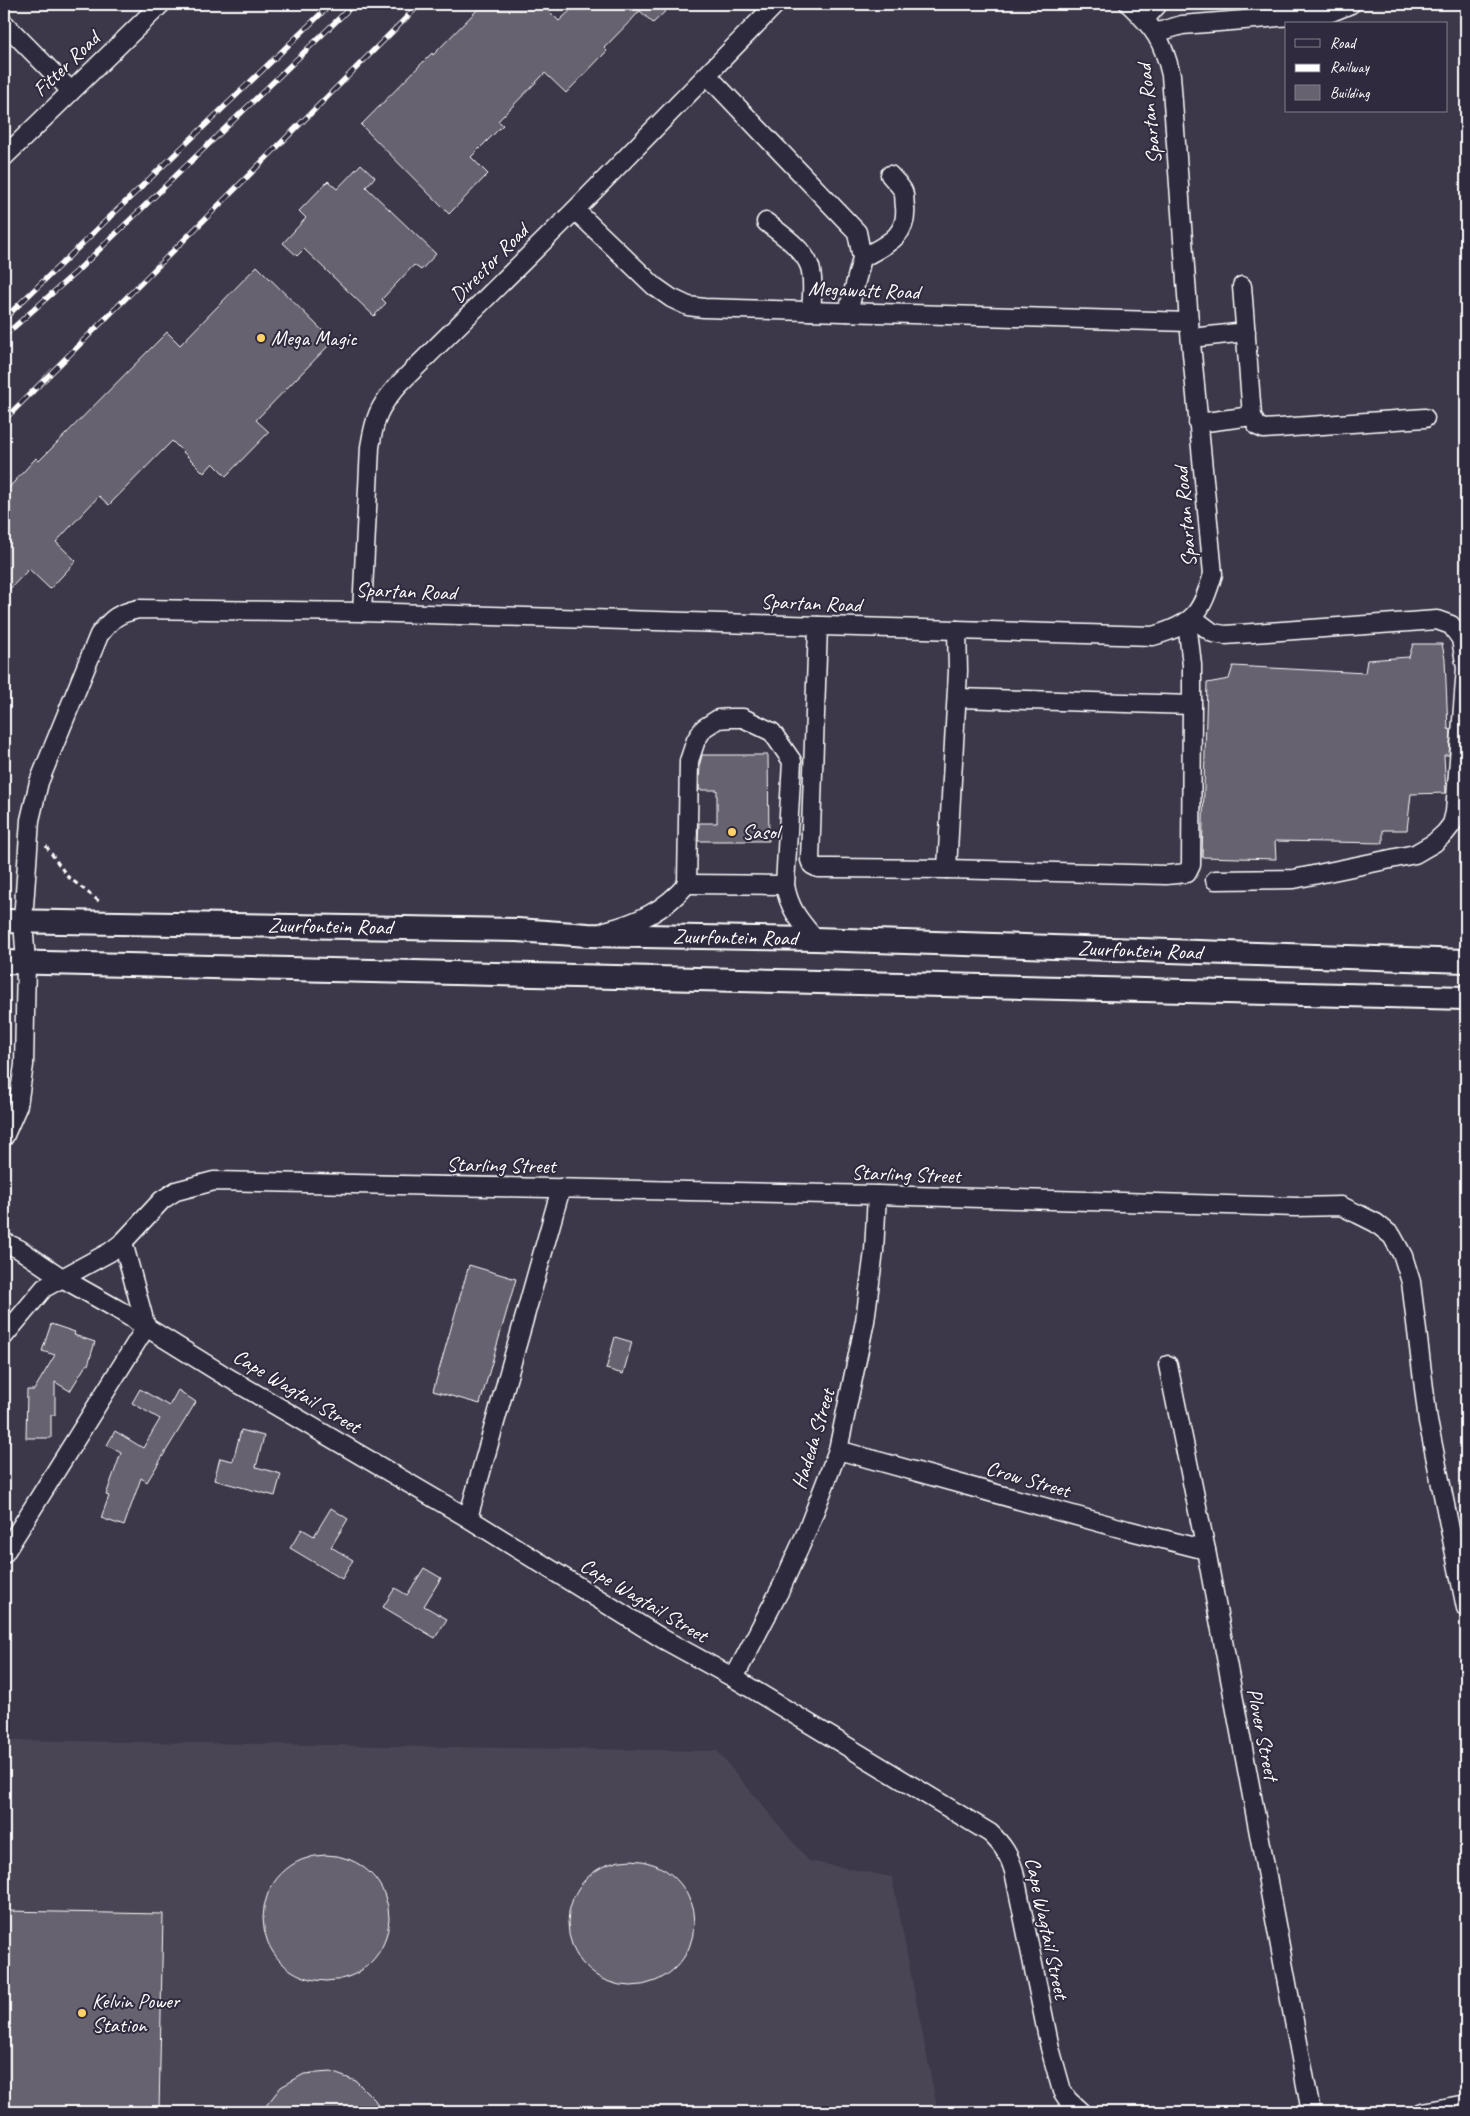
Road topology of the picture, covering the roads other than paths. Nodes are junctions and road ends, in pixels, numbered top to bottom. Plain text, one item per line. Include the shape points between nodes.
1 (161, 4) edge
2 (776, 4) edge
3 (1129, 4) edge
4 (1158, 4) edge
5 (1351, 4) edge
6 (4, 23) edge
7 (1150, 26) junction
8 (707, 75) junction
9 (71, 91) junction
10 (4, 157) edge
11 (890, 175) dead end
12 (575, 210) junction
13 (766, 222) dead end
14 (862, 258) junction
15 (1242, 286) dead end
16 (811, 311) junction
17 (848, 312) junction
18 (1190, 330) junction
19 (1246, 332) junction
20 (1252, 416) junction
21 (1425, 418) dead end
22 (1198, 423) junction
23 (362, 612) junction
24 (1190, 620) junction
25 (818, 626) junction
26 (957, 630) junction
27 (957, 698) junction
28 (1192, 705) junction
29 (947, 869) junction
30 (1215, 880) dead end
31 (687, 884) junction
32 (785, 885) junction
33 (13, 921) edge
34 (588, 934) junction
35 (816, 939) junction
36 (1466, 961) edge
37 (4, 962) edge
38 (26, 963) junction
39 (1466, 998) edge
40 (4, 1137) edge
41 (560, 1188) junction
42 (877, 1195) junction
43 (4, 1230) edge
44 (123, 1242) junction
45 (11, 1245) edge
46 (62, 1278) junction
47 (146, 1327) junction
48 (4, 1336) edge
49 (1168, 1365) dead end
50 (838, 1450) junction
51 (468, 1518) junction
52 (1206, 1550) junction
53 (4, 1554) edge
54 (1466, 1608) edge
55 (734, 1678) junction
56 (1466, 2104) edge
57 (1081, 2112) edge
58 (1311, 2112) edge
59 (1422, 2112) edge

1 - 9 street, Fitter Road
2 - 8 street, Director Road
3 - 7 street, Spartan Road
4 - 7 street
5 - 7 street via 1329,13
6 - 9 street
7 - 18 street, Spartan Road via 1166,53 1170,75
8 - 12 street, Director Road
8 - 14 street via 858,232
9 - 10 street, Fitter Road
11 - 14 street via 903,192 904,224 886,245
12 - 16 street, Megawatt Road via 654,286 688,306
12 - 23 street, Director Road via 382,404 374,422 370,447
13 - 16 street via 803,254 810,267
14 - 17 street
15 - 19 street
16 - 17 street, Megawatt Road
17 - 18 street, Megawatt Road
18 - 19 street, Megawatt Road
18 - 22 street, Spartan Road
19 - 20 street
20 - 21 street via 1256,426 1264,429
20 - 22 street
22 - 24 street, Spartan Road via 1213,574 1205,598
23 - 25 street, Spartan Road
23 - 33 street, Spartan Road via 138,609 110,620 99,635 74,692 39,782
24 - 26 street, Spartan Road via 1176,630 1153,636
24 - 28 street
24 - 30 street via 1213,633 1226,635 1437,620 1451,625 1461,639 1466,668 1455,812 1452,824 1434,844 1415,854 1294,879
25 - 26 street, Spartan Road
25 - 29 street via 812,865 818,868
26 - 27 street
27 - 28 street
27 - 29 street
28 - 29 street via 1191,865 1187,873 1166,876
31 - 32 street
31 - 32 street via 689,761 696,740 704,728 718,720 743,718 772,732 792,762
31 - 34 street via 659,910 640,920
32 - 35 street via 788,900 798,918
33 - 34 main road, Zuurfontein Road
33 - 38 street
34 - 35 main road, Zuurfontein Road
35 - 36 main road, Zuurfontein Road
37 - 38 main road, Zuurfontein Road
38 - 39 main road, Zuurfontein Road
38 - 40 street via 21,1087 18,1105
41 - 42 street, Starling Street
41 - 44 street, Starling Street via 214,1181 176,1191 162,1200
41 - 51 street
42 - 50 street, Hadeda Street via 865,1321
42 - 54 street, Starling Street via 1341,1206 1376,1223 1392,1236 1403,1256 1411,1282 1428,1421
43 - 45 street, Cape Wagtail Street
44 - 46 street, Starling Street
44 - 47 street
45 - 46 street, Cape Wagtail Street
46 - 47 street, Cape Wagtail Street
46 - 48 street, Starling Street via 44,1288
47 - 51 street, Cape Wagtail Street
47 - 53 street
49 - 52 street, Plover Street
50 - 52 street, Crow Street
50 - 55 street, Hadeda Street via 782,1586
51 - 55 street, Cape Wagtail Street via 663,1639
52 - 58 street, Plover Street
55 - 57 street, Cape Wagtail Street via 889,1770 990,1833 1002,1844 1014,1871 1050,2048 1062,2091
56 - 59 street

